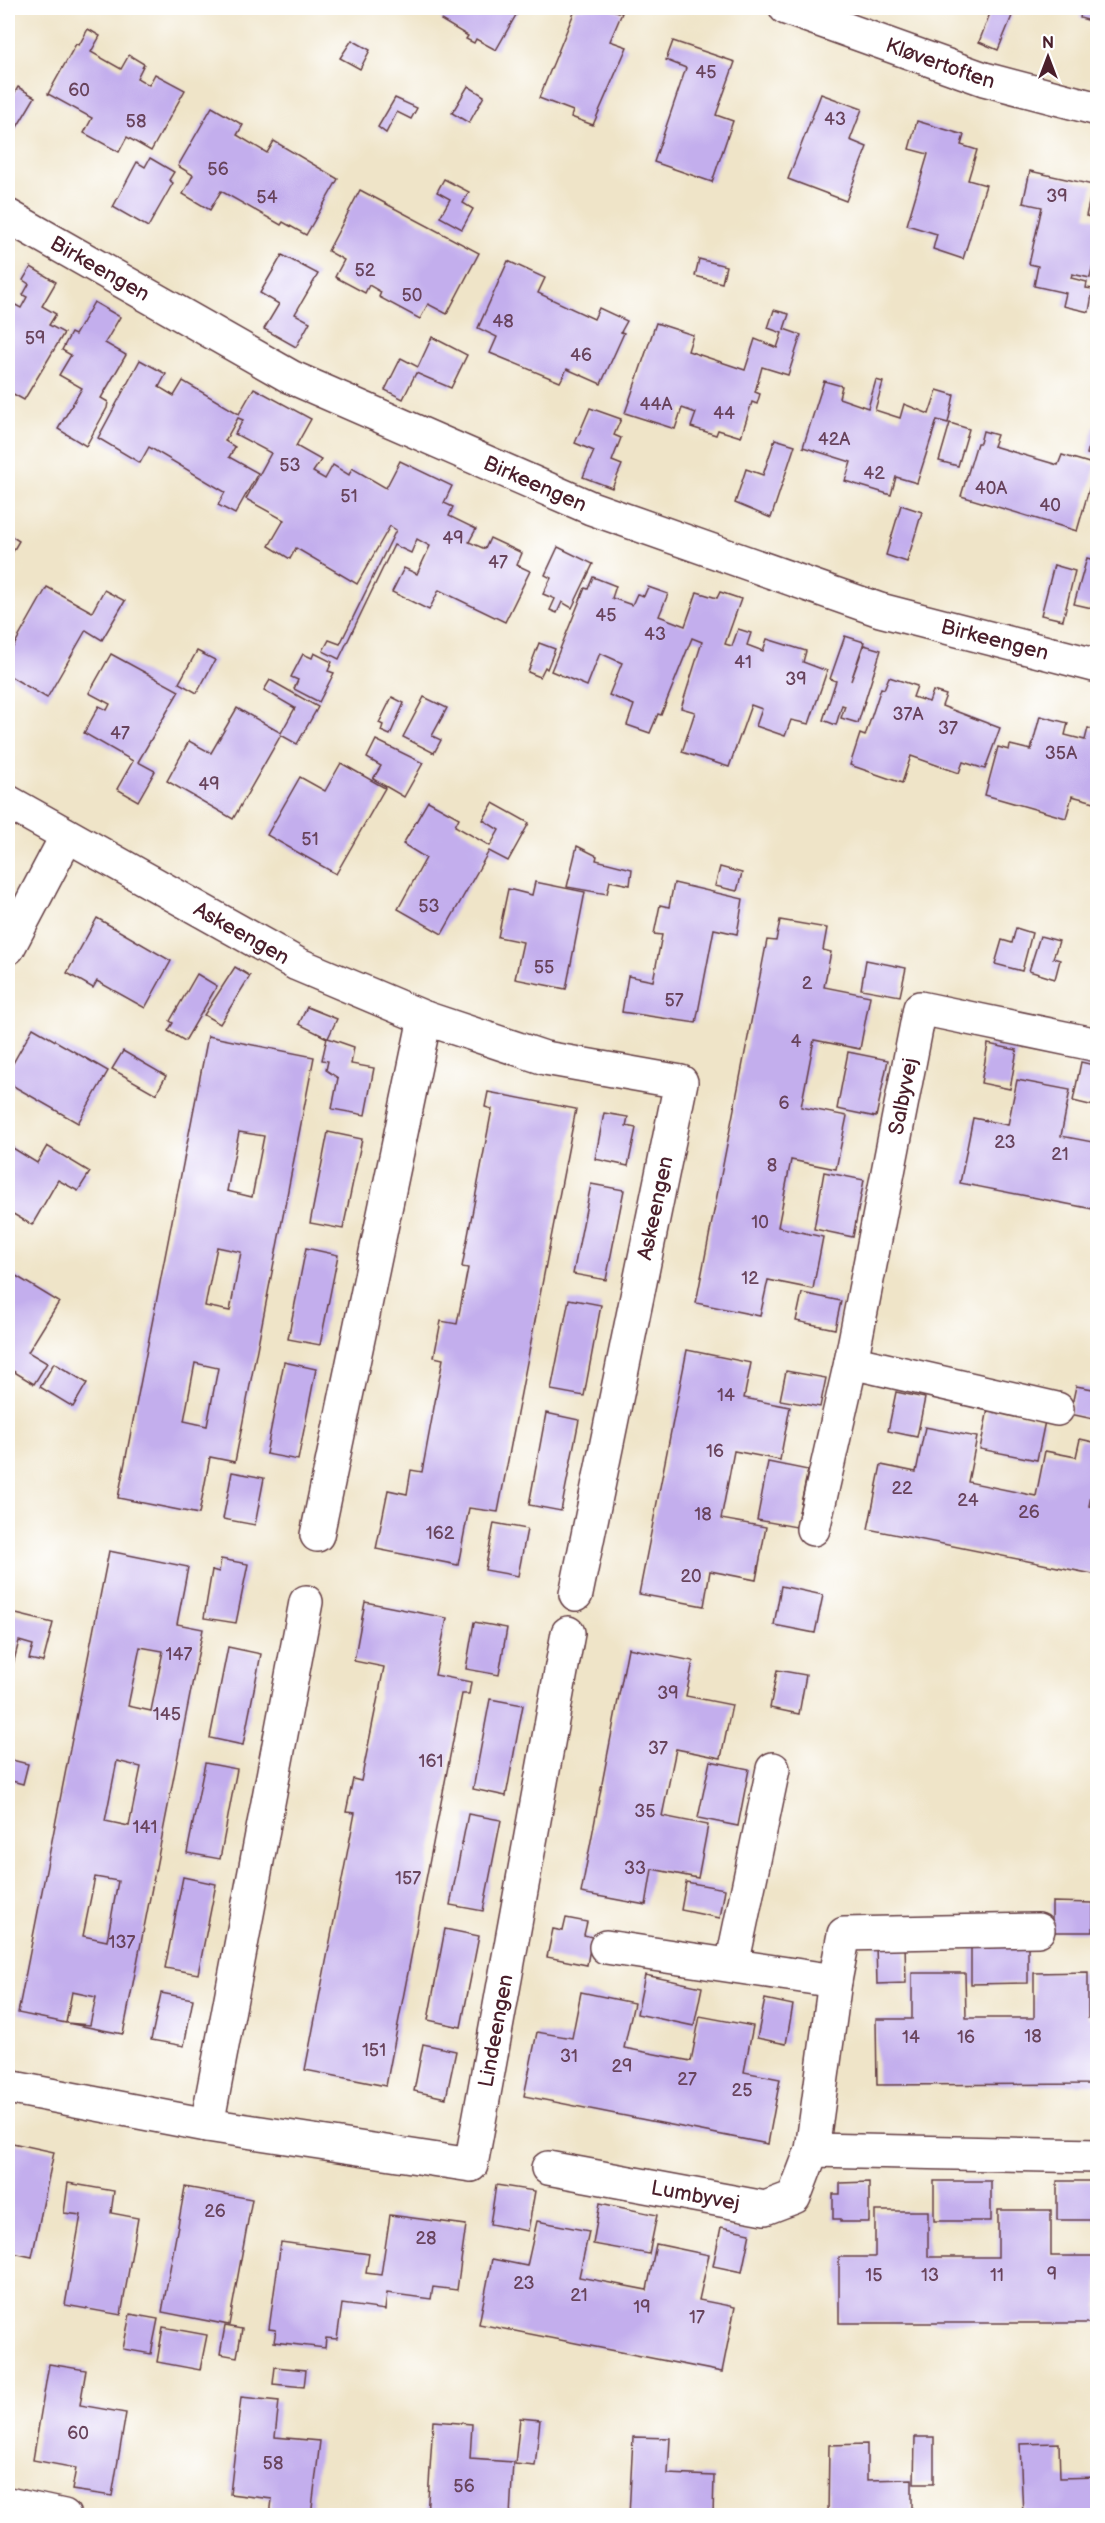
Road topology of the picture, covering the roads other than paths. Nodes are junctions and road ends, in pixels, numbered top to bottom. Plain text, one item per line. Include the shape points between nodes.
1 (786, 8) edge
2 (1098, 109) edge
3 (8, 216) edge
4 (1098, 666) edge
5 (8, 802) edge
6 (67, 836) junction
7 (8, 948) edge
8 (424, 1018) junction
9 (1098, 1045) edge
10 (851, 1362) junction
11 (1058, 1409) dead end
12 (813, 1529) dead end
13 (317, 1535) dead end
14 (576, 1594) dead end
15 (306, 1602) dead end
16 (568, 1634) dead end
17 (773, 1769) dead end
18 (1038, 1930) dead end
19 (606, 1947) dead end
20 (732, 1965) junction
21 (835, 1981) junction
22 (8, 2087) edge
23 (207, 2125) junction
24 (812, 2150) junction
25 (1098, 2156) edge
26 (548, 2168) dead end
27 (8, 2504) edge
28 (64, 2516) edge

1 - 2 street, Kløvertoften via 984,79
3 - 4 street, Birkeengen via 291,377 591,508 880,610
5 - 6 street, Askeengen
6 - 7 street
6 - 8 street, Askeengen via 297,964
8 - 13 street
8 - 14 street, Askeengen via 545,1058 681,1082
9 - 10 street, Salbyvej via 920,1008
10 - 11 street
10 - 12 street, Salbyvej
15 - 23 street
16 - 23 street, Lindeengen via 471,2165
17 - 20 street
18 - 21 street, Lumbyvej via 843,1934
19 - 20 street
20 - 21 street
21 - 24 street, Lumbyvej
22 - 23 street, Lindeengen
24 - 25 street
24 - 26 street, Lumbyvej via 794,2197 765,2208
27 - 28 street

